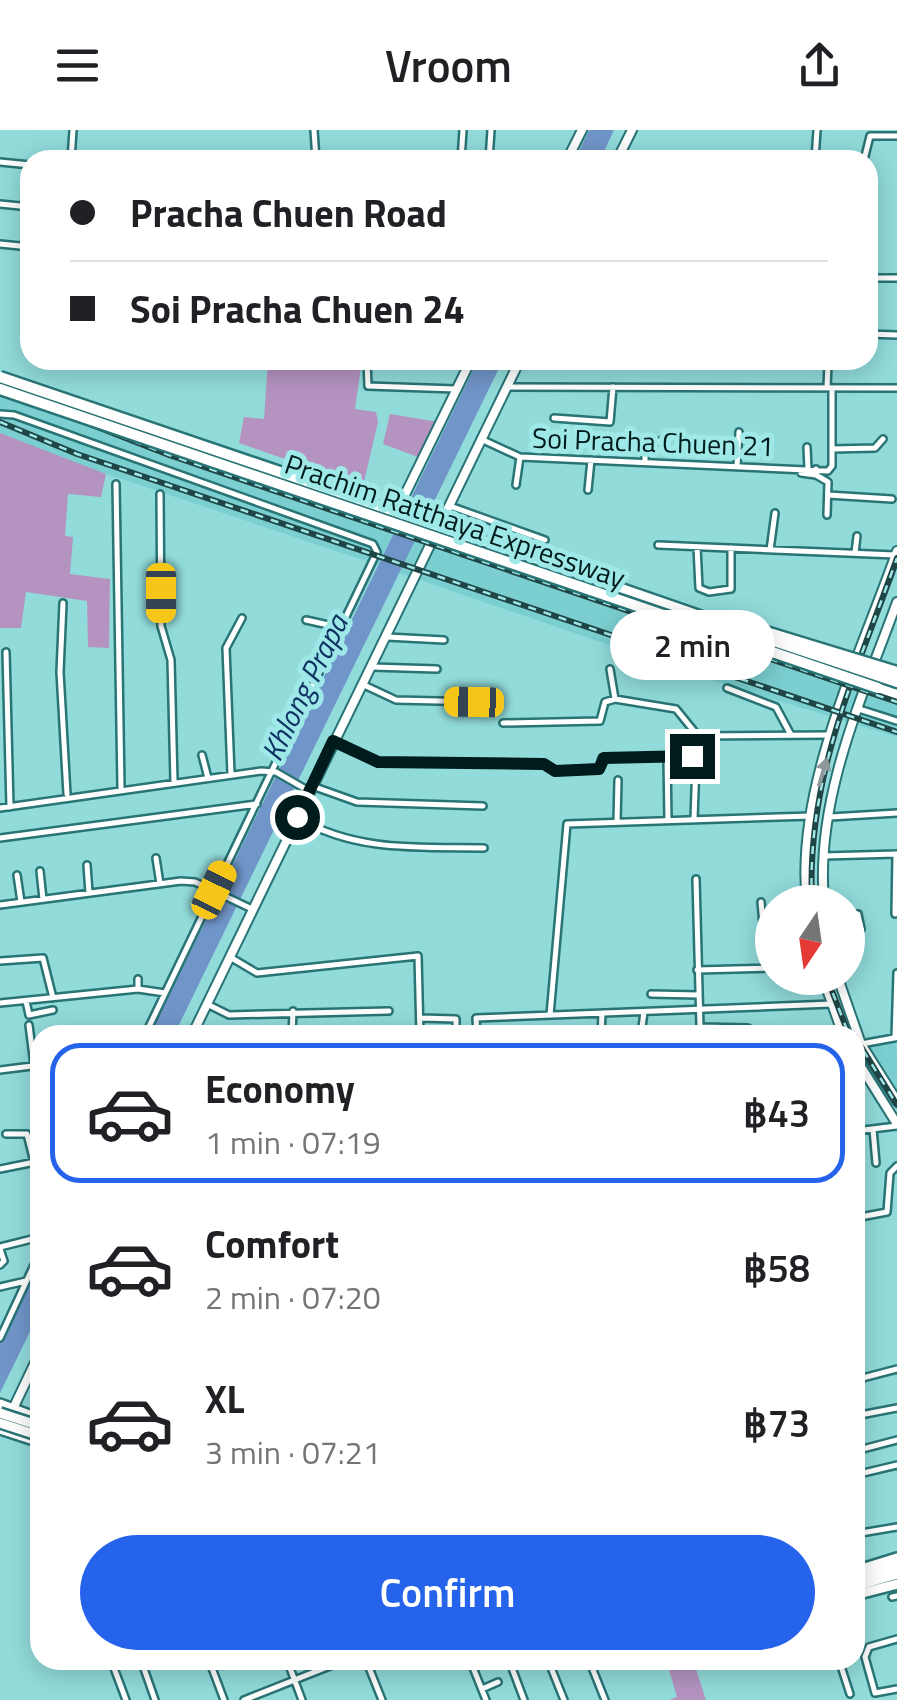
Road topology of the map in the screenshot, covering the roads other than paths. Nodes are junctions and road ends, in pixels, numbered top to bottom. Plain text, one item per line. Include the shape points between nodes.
1 (897, 136) edge
2 (866, 150) edge
3 (367, 370) edge
4 (466, 370) edge
5 (515, 370) edge
6 (828, 370) edge
7 (0, 377) edge
8 (613, 387) junction
9 (507, 388) junction
10 (829, 388) junction
11 (897, 388) edge
12 (0, 389) edge
13 (456, 389) junction
14 (0, 414) edge
15 (554, 418) dead end
16 (739, 432) dead end
17 (480, 438) junction
18 (883, 439) dead end
19 (662, 440) dead end
20 (808, 447) dead end
21 (831, 448) junction
22 (520, 457) junction
23 (590, 460) junction
24 (645, 462) junction
25 (737, 466) junction
26 (804, 471) junction
27 (816, 472) junction
28 (116, 484) dead end
29 (516, 485) dead end
30 (588, 490) dead end
31 (160, 494) dead end
32 (828, 494) junction
33 (892, 499) dead end
34 (448, 505) junction
35 (775, 513) dead end
36 (828, 516) dead end
37 (392, 522) dead end
38 (439, 522) junction
39 (857, 536) dead end
40 (545, 540) dead end
41 (658, 545) dead end
42 (696, 547) junction
43 (730, 548) junction
44 (770, 550) junction
45 (855, 553) junction
46 (896, 553) edge
47 (64, 603) dead end
48 (896, 605) edge
49 (242, 618) dead end
50 (306, 620) dead end
51 (711, 620) junction
52 (342, 628) junction
53 (384, 637) junction
54 (444, 640) dead end
55 (6, 652) dead end
56 (856, 665) junction
57 (370, 666) junction
58 (610, 668) dead end
59 (437, 669) dead end
60 (871, 672) junction
61 (897, 672) edge
62 (897, 682) edge
63 (361, 684) junction
64 (727, 688) dead end
65 (897, 695) edge
66 (615, 699) junction
67 (480, 702) dead end
68 (859, 708) junction
69 (897, 721) edge
70 (503, 723) dead end
71 (834, 735) junction
72 (792, 736) junction
73 (333, 741) junction
74 (202, 755) dead end
75 (715, 756) dead end
76 (667, 757) junction
77 (696, 762) dead end
78 (275, 772) junction
79 (232, 775) junction
80 (208, 778) junction
81 (618, 780) dead end
82 (174, 782) junction
83 (122, 788) junction
84 (311, 788) junction
85 (67, 796) junction
86 (257, 804) junction
87 (483, 806) dead end
88 (10, 807) junction
89 (0, 808) edge
90 (897, 813) edge
91 (811, 816) junction
92 (297, 817) junction
93 (827, 818) junction
94 (668, 820) junction
95 (694, 820) junction
96 (617, 822) junction
97 (0, 838) edge
98 (484, 848) dead end
99 (896, 854) edge
100 (822, 856) junction
101 (156, 858) dead end
102 (87, 864) dead end
103 (40, 870) dead end
104 (16, 875) dead end
105 (696, 879) dead end
106 (160, 884) junction
107 (896, 884) edge
108 (808, 885) edge
109 (823, 885) edge
110 (215, 891) junction
111 (89, 893) junction
112 (43, 900) junction
113 (20, 902) junction
114 (0, 905) edge
115 (252, 909) junction
116 (896, 910) edge
117 (230, 956) junction
118 (0, 960) edge
119 (755, 968) edge
120 (697, 970) junction
121 (896, 973) edge
122 (138, 978) dead end
123 (138, 990) junction
124 (166, 993) junction
125 (651, 994) dead end
126 (698, 995) junction
127 (829, 995) edge
128 (844, 995) edge
129 (53, 998) junction
130 (26, 1001) junction
131 (0, 1002) edge
132 (896, 1003) edge
133 (207, 1004) junction
134 (832, 1004) junction
135 (54, 1010) dead end
136 (293, 1010) junction
137 (698, 1010) junction
138 (390, 1011) dead end
139 (644, 1012) junction
140 (602, 1014) junction
141 (550, 1016) junction
142 (420, 1018) junction
143 (150, 1025) edge
144 (197, 1025) edge
145 (292, 1025) edge
146 (420, 1025) edge
147 (456, 1025) edge
148 (476, 1025) edge
149 (601, 1025) edge
150 (642, 1025) edge
151 (701, 1025) edge
152 (839, 1025) edge
153 (854, 1025) edge
154 (28, 1026) dead end
155 (30, 1035) edge
156 (896, 1038) edge
157 (865, 1043) edge
158 (865, 1050) edge
159 (30, 1066) edge
160 (0, 1070) edge
161 (865, 1078) edge
162 (897, 1083) edge
163 (893, 1096) edge
164 (883, 1104) junction
165 (897, 1125) edge
166 (873, 1129) junction
167 (865, 1130) edge
168 (6, 1134) dead end
169 (30, 1142) edge
170 (876, 1163) dead end
171 (30, 1164) edge
172 (897, 1166) edge
173 (0, 1170) edge
174 (865, 1216) edge
175 (30, 1240) edge
176 (0, 1248) edge
177 (0, 1265) edge
178 (30, 1274) edge
179 (27, 1281) junction
180 (0, 1286) edge
181 (0, 1338) edge
182 (897, 1369) edge
183 (30, 1373) edge
184 (865, 1377) edge
185 (0, 1404) edge
186 (897, 1408) edge
187 (13, 1409) junction
188 (0, 1413) edge
189 (865, 1414) edge
190 (30, 1417) edge
191 (30, 1420) edge
192 (1, 1429) edge
193 (30, 1436) edge
194 (897, 1440) edge
195 (865, 1448) edge
196 (897, 1464) edge
197 (865, 1472) edge
198 (897, 1527) edge
199 (865, 1532) edge
200 (897, 1562) edge
201 (897, 1574) edge
202 (865, 1576) edge
203 (865, 1578) edge
204 (897, 1584) edge
205 (865, 1592) edge
206 (897, 1638) edge
207 (865, 1655) edge
208 (865, 1660) edge
209 (115, 1670) edge
210 (144, 1670) edge
211 (213, 1670) edge
212 (290, 1670) edge
213 (320, 1670) edge
214 (370, 1670) edge
215 (474, 1670) edge
216 (513, 1670) edge
217 (552, 1670) edge
218 (593, 1670) edge
219 (842, 1670) edge
220 (294, 1680) junction
221 (498, 1682) dead end
222 (897, 1688) edge
223 (482, 1690) junction
224 (850, 1694) dead end
225 (126, 1700) edge
226 (155, 1700) edge
227 (224, 1700) edge
228 (244, 1700) edge
229 (302, 1700) edge
230 (382, 1700) edge
231 (486, 1700) edge
232 (524, 1700) edge
233 (564, 1700) edge
234 (605, 1700) edge

1 - 2 street via 870,136
3 - 13 street via 368,386
4 - 13 main road
5 - 9 main road
6 - 10 street
7 - 51 highway, Prachim Ratthaya Expressway, bridge
8 - 9 street
8 - 10 street
8 - 15 street via 610,422
9 - 17 main road
10 - 11 street
10 - 21 street
12 - 65 highway, Prachim Ratthaya Expressway, bridge
13 - 37 main road
14 - 52 street via 372,544 376,557
16 - 25 street
17 - 22 street, Soi Pracha Chuen 21
17 - 34 main road
18 - 21 street via 876,448
19 - 24 street via 645,449
20 - 26 street
21 - 27 street, Soi Pracha Chuen 21 via 828,470
22 - 23 street, Soi Pracha Chuen 21
22 - 29 street
23 - 24 street, Soi Pracha Chuen 21
23 - 30 street
24 - 25 street, Soi Pracha Chuen 21
25 - 26 street, Soi Pracha Chuen 21
26 - 27 street, Soi Pracha Chuen 21
27 - 32 street via 826,478
28 - 83 street
31 - 82 street via 161,626 172,660
32 - 33 street
32 - 36 street
34 - 38 main road
34 - 40 street
35 - 44 street
38 - 53 main road
38 - 56 main road
39 - 45 street
41 - 42 street
42 - 43 street
42 - 43 street via 700,588 709,592 731,589
43 - 44 street
44 - 45 street
45 - 46 street
46 - 56 main road
47 - 85 street via 60,672
48 - 60 main road
49 - 79 street via 226,648
50 - 52 street
51 - 61 highway, bridge via 782,634
51 - 62 highway, Prachim Ratthaya Expressway, bridge
52 - 78 street
53 - 54 street
53 - 57 main road
55 - 88 street
56 - 60 main road
56 - 71 main road
57 - 59 street
57 - 63 main road
58 - 66 street
60 - 62 main road
60 - 68 main road
63 - 67 street via 396,700
63 - 73 main road
64 - 72 street via 776,707
66 - 70 street via 605,702 600,720
66 - 72 street via 676,708 698,736
68 - 69 street
68 - 93 main road
71 - 72 street
91 -> 71 main road
73 - 76 street via 378,762 544,764 555,771 599,769 604,758
73 - 84 main road
74 - 80 street
75 - 76 street
76 - 94 street
77 - 95 street
78 - 79 street
78 - 84 street
78 - 86 street
79 - 80 street
80 - 82 street
81 - 96 street
82 - 83 street
83 - 85 street
84 - 87 street via 357,802
84 - 92 main road
85 - 88 street
86 - 97 street
86 - 110 street
88 - 89 street
90 - 93 street
91 - 95 street
91 - 108 main road
92 - 98 street via 362,844
92 - 115 main road
93 - 100 main road
94 - 95 street
94 - 96 street
96 - 141 street via 564,828
99 - 100 street
99 - 107 street
100 - 109 main road
101 - 106 street
102 - 111 street
103 - 112 street
104 - 113 street
105 - 120 street
106 - 110 street via 195,882
106 - 111 street
107 - 116 street
110 - 115 street
110 - 124 street
111 - 112 street
112 - 113 street
113 - 114 street
115 - 117 main road
117 - 133 main road
117 - 142 street via 257,972 418,956
118 - 129 street via 43,958
119 - 120 street
120 - 126 street
121 - 132 street
122 - 123 street
123 - 124 street
123 - 129 street
124 - 143 street
125 - 126 street
126 - 137 street
127 - 134 main road
128 - 153 main road
129 - 130 street
130 - 131 street
130 - 135 street via 29,1015
132 - 156 street
133 - 136 street via 229,1014
133 - 144 main road
134 - 137 street
134 - 152 main road
136 - 138 street
136 - 145 street
137 - 139 street
137 - 151 street
139 - 140 street
139 - 150 street
140 - 141 street
140 - 149 street
141 - 148 street via 476,1018
142 - 146 street
142 - 147 street via 456,1019
154 - 155 street
156 - 157 street
158 - 163 main road
159 - 160 street
161 - 164 main road
162 - 163 street
163 - 164 main road
164 - 165 main road
165 - 166 street
166 - 167 street
166 - 170 street
168 - 169 street via 27,1134
171 - 173 street
172 - 174 street via 890,1174 888,1212
175 - 176 street
176 - 177 street
178 - 179 street
179 - 180 street
179 - 181 street
182 - 184 street
183 - 187 main road
185 - 187 main road
186 - 189 street
187 - 190 main road
187 - 192 main road
188 - 191 main road, bridge
192 - 193 main road, bridge
194 - 195 street
196 - 197 street
198 - 199 street
200 - 202 main road
201 - 203 main road
204 - 205 main road
206 - 207 street
208 - 222 street via 875,1694
209 - 225 street
210 - 226 street
211 - 227 street
212 - 220 street
213 - 220 street
214 - 230 street
215 - 223 street
216 - 232 street
217 - 233 street
218 - 234 street
219 - 224 street
220 - 228 street
220 - 229 street
221 - 223 street
223 - 231 street

